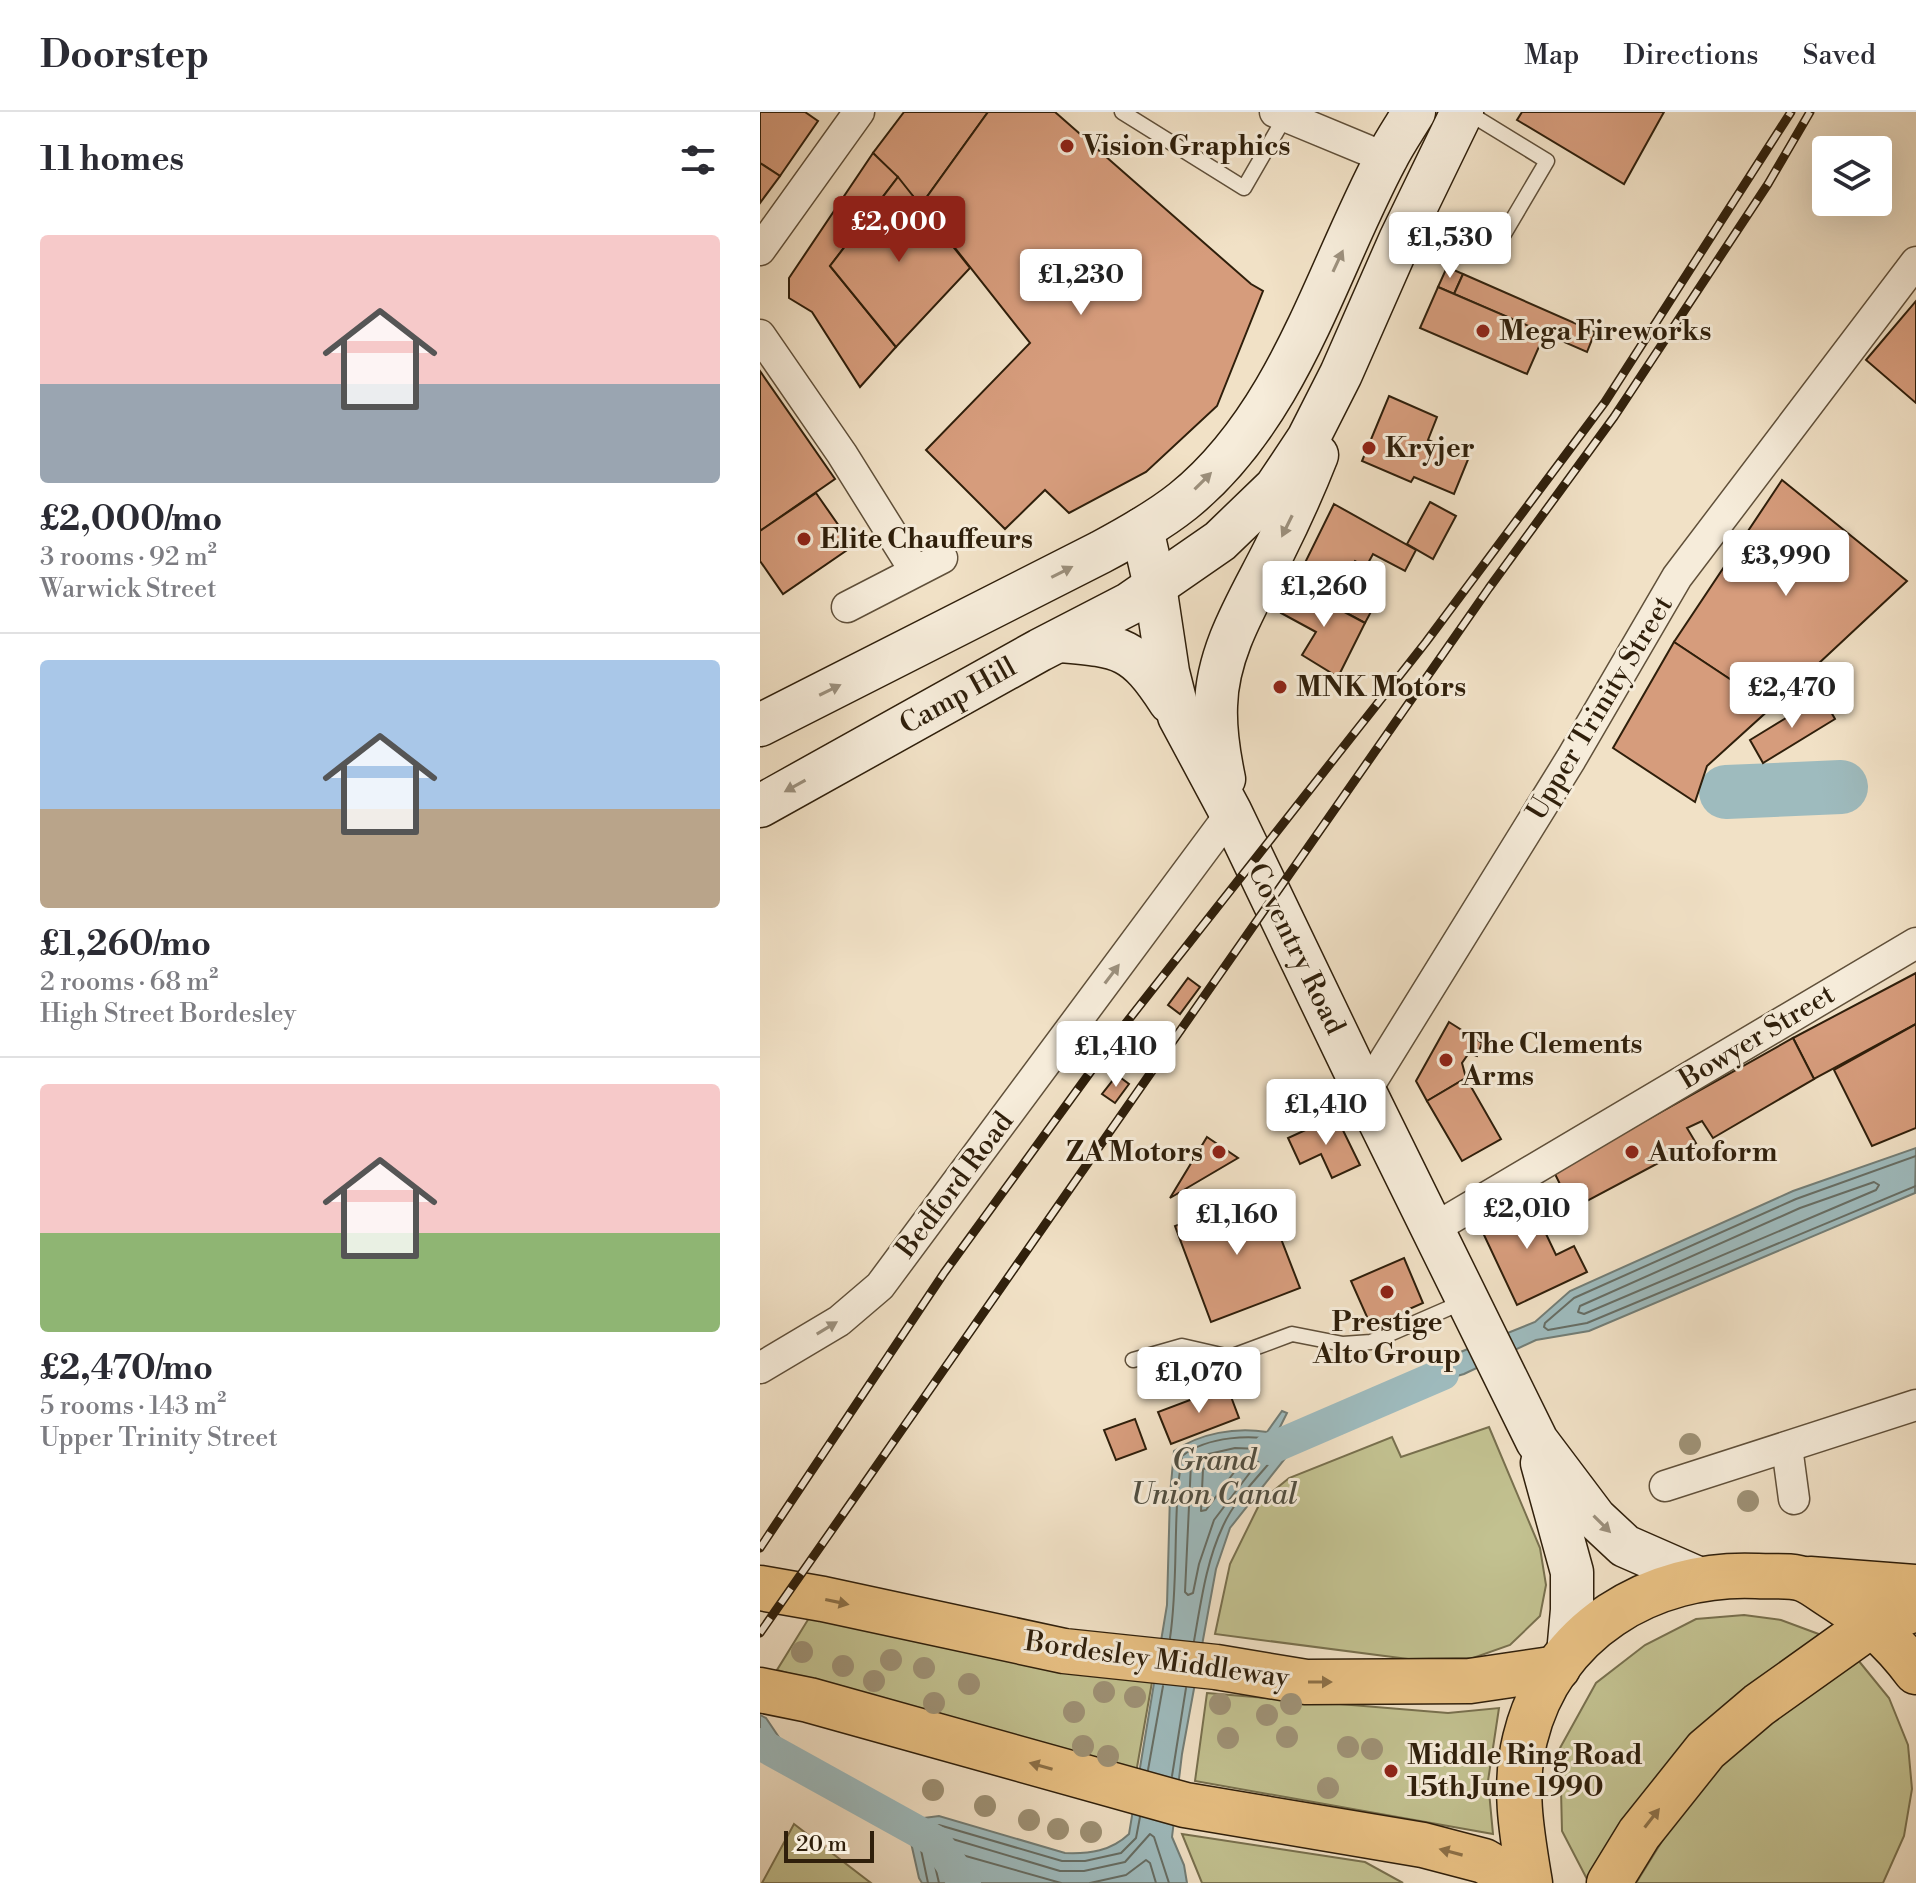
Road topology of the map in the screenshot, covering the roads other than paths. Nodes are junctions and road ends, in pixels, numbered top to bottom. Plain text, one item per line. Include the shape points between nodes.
1 (859, 112) edge
2 (1122, 112) edge
3 (1414, 112) edge
4 (1464, 112) edge
5 (1280, 114) edge
6 (1386, 158) junction
7 (1504, 234) dead end
8 (760, 250) edge
9 (1916, 262) edge
10 (760, 335) edge
11 (1341, 374) junction
12 (1142, 529) junction
13 (1155, 586) junction
14 (847, 607) dead end
15 (1060, 641) junction
16 (1179, 716) junction
17 (760, 725) edge
18 (760, 806) edge
19 (1231, 813) junction
20 (1916, 943) edge
21 (1365, 1092) junction
22 (1433, 1229) junction
23 (1472, 1309) junction
24 (1133, 1360) dead end
25 (760, 1368) edge
26 (1916, 1405) edge
27 (1537, 1441) junction
28 (1787, 1447) junction
29 (1665, 1486) dead end
30 (1794, 1499) dead end
31 (1698, 1578) junction
32 (1803, 1579) junction
33 (1916, 1587) edge
34 (760, 1588) edge
35 (1916, 1609) edge
36 (1874, 1623) junction
37 (1563, 1661) junction
38 (1916, 1672) edge
39 (760, 1690) edge
40 (1522, 1883) edge
41 (1530, 1883) edge
42 (1609, 1883) edge

1 - 8 street
2 - 5 lane via 1244,188
3 - 6 main road
4 - 7 lane via 1547,161
4 - 11 main road
5 - 6 street
12 -> 6 main road via 1184,500 1227,457 1260,413 1304,336
9 - 21 street, Upper Trinity Street via 1677,577
10 - 14 street via 842,454 929,564
11 - 13 main road, Camp Hill via 1276,487 1220,541
11 -> 19 main road via 1315,461 1223,664 1216,704
12 - 13 main road, Coventry Road
17 -> 12 main road
13 - 15 main road, Camp Hill
13 - 16 main road, Coventry Road
15 - 16 main road, Coventry Road via 1100,644 1136,657
15 -> 18 main road, Camp Hill
16 - 19 main road, Coventry Road
19 - 21 main road, Coventry Road
25 -> 19 street, Bedford Road via 839,1321 880,1286
20 - 22 street, Bowyer Street
21 - 22 main road, Coventry Road
22 - 23 main road, Coventry Road
23 - 24 lane via 1371,1342 1343,1344 1292,1334 1230,1357 1182,1346
23 - 27 main road, Coventry Road
26 - 28 street
27 -> 31 main road, Coventry Road via 1595,1518 1625,1546
27 - 37 main road, Coventry Road via 1572,1572
28 - 29 street
28 - 30 street
31 - 32 highway
31 - 37 highway via 1639,1597 1589,1632
32 - 33 highway
32 - 36 highway
34 -> 37 highway, Bordesley Middleway via 1064,1651 1306,1682 1470,1681
35 - 36 highway
36 - 38 highway
42 -> 36 highway via 1639,1834 1706,1750
37 - 41 highway via 1537,1704 1519,1773 1518,1808
40 -> 39 highway via 1484,1861 1423,1845 1185,1805

